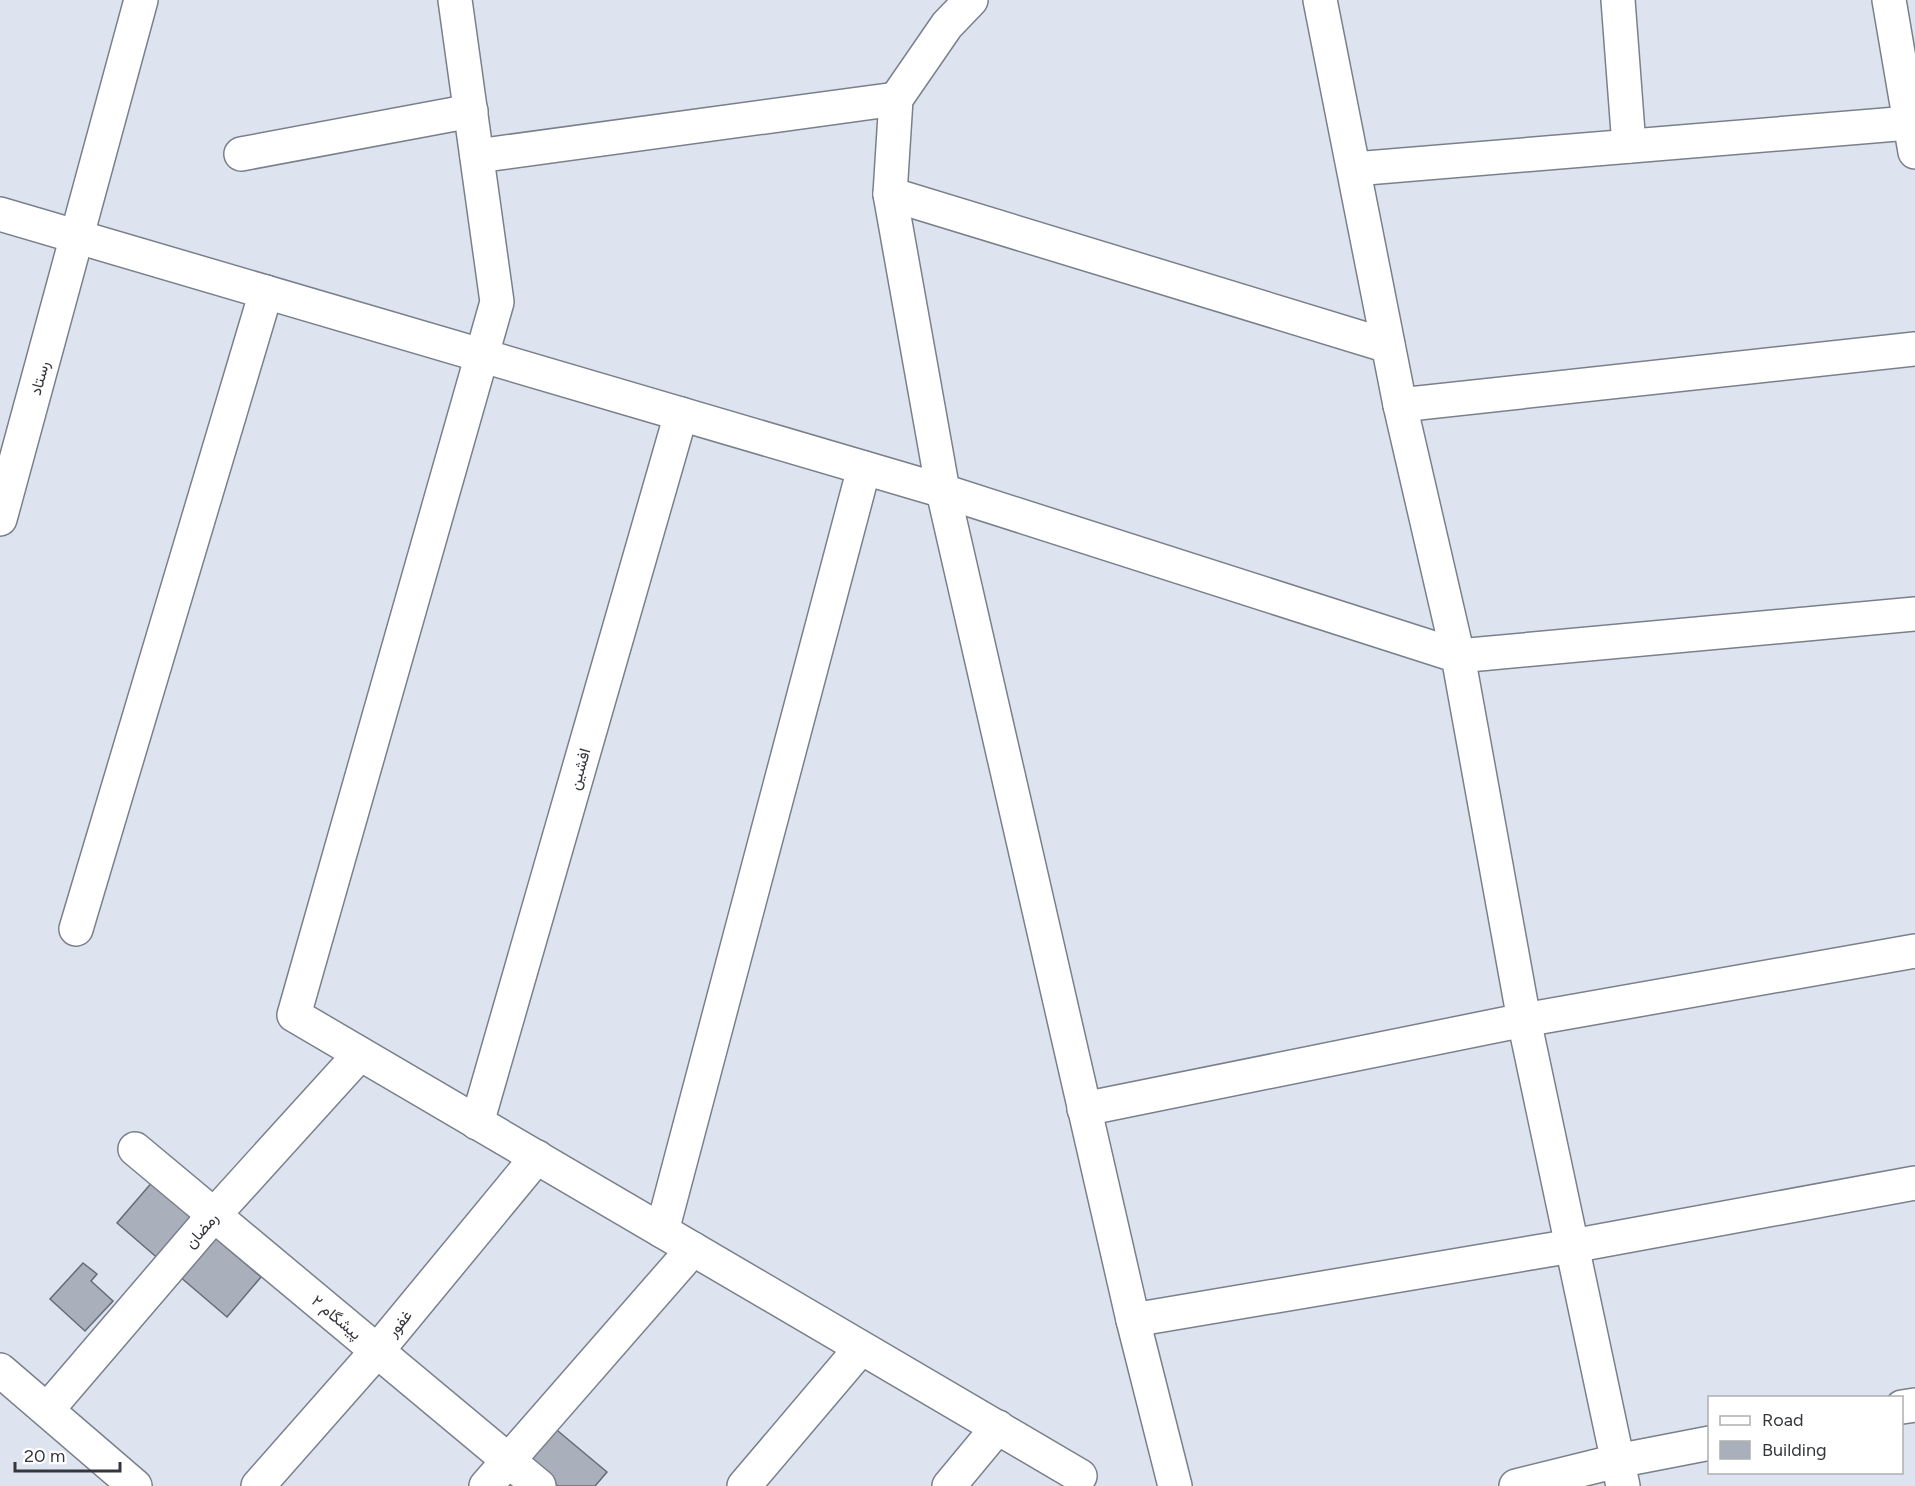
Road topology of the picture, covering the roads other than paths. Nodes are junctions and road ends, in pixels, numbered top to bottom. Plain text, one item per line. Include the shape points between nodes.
1 (141, 0) edge
2 (455, 0) edge
3 (971, 0) edge
4 (1320, 0) edge
5 (1618, 0) edge
6 (1888, 0) edge
7 (1909, 82) edge
8 (896, 99) junction
9 (471, 111) junction
10 (1912, 138) edge
11 (1629, 146) junction
12 (241, 154) dead end
13 (477, 156) junction
14 (1354, 169) junction
15 (890, 194) junction
16 (0, 214) edge
17 (78, 236) junction
18 (266, 292) junction
19 (1388, 346) junction
20 (1915, 349) edge
21 (482, 356) junction
22 (1400, 405) junction
23 (681, 414) junction
24 (864, 468) junction
25 (943, 491) junction
26 (0, 519) edge
27 (1915, 614) edge
28 (1458, 656) junction
29 (76, 929) dead end
30 (1915, 951) edge
31 (1524, 1020) junction
32 (360, 1054) junction
33 (1084, 1109) junction
34 (477, 1123) junction
35 (135, 1149) dead end
36 (537, 1157) junction
37 (1915, 1183) edge
38 (214, 1215) junction
39 (662, 1231) junction
40 (1572, 1246) junction
41 (693, 1249) junction
42 (1132, 1320) junction
43 (861, 1347) junction
44 (377, 1351) junction
45 (0, 1370) edge
46 (47, 1410) junction
47 (998, 1427) junction
48 (1708, 1444) edge
49 (508, 1460) junction
50 (1620, 1473) edge
51 (1080, 1476) dead end
52 (126, 1483) edge
53 (258, 1486) edge
54 (486, 1486) edge
55 (539, 1486) edge
56 (744, 1486) edge
57 (949, 1486) edge
58 (1175, 1486) edge
59 (1516, 1486) edge

1 - 17 street, رستاد
2 - 9 street
3 - 8 street via 947,25
4 - 14 street
5 - 11 street
6 - 7 street
7 - 10 street
8 - 13 street
8 - 15 street
9 - 12 street
9 - 13 street
10 - 11 street
11 - 14 street
13 - 21 street via 497,302
14 - 19 street
15 - 19 street
15 - 25 street
16 - 17 street
17 - 18 street
17 - 26 street, رستاد
18 - 21 street
18 - 29 street
19 - 22 street
20 - 22 street
21 - 23 street
21 - 32 street via 294,1015
22 - 28 street
23 - 24 street
23 - 34 street, افشین
24 - 25 street
24 - 39 street
25 - 28 street
25 - 33 street
27 - 28 street
28 - 31 street
30 - 31 street
31 - 33 street
31 - 40 street
32 - 34 street
32 - 38 street, رمضان
33 - 42 street
34 - 36 street
35 - 38 street, پیشگام ۲
36 - 39 street
36 - 44 street, غفور
37 - 40 street
38 - 44 street, پیشگام ۲
38 - 46 street, رمضان
39 - 41 street
40 - 42 street
40 - 50 street
41 - 43 street
41 - 49 street
42 - 58 street
43 - 47 street
43 - 56 street
44 - 49 street, پیشگام ۲
44 - 53 street, غفور
45 - 46 street
46 - 52 street
47 - 51 street
47 - 57 street
48 - 50 street
49 - 54 street
49 - 55 street, پیشگام ۲
50 - 59 street

